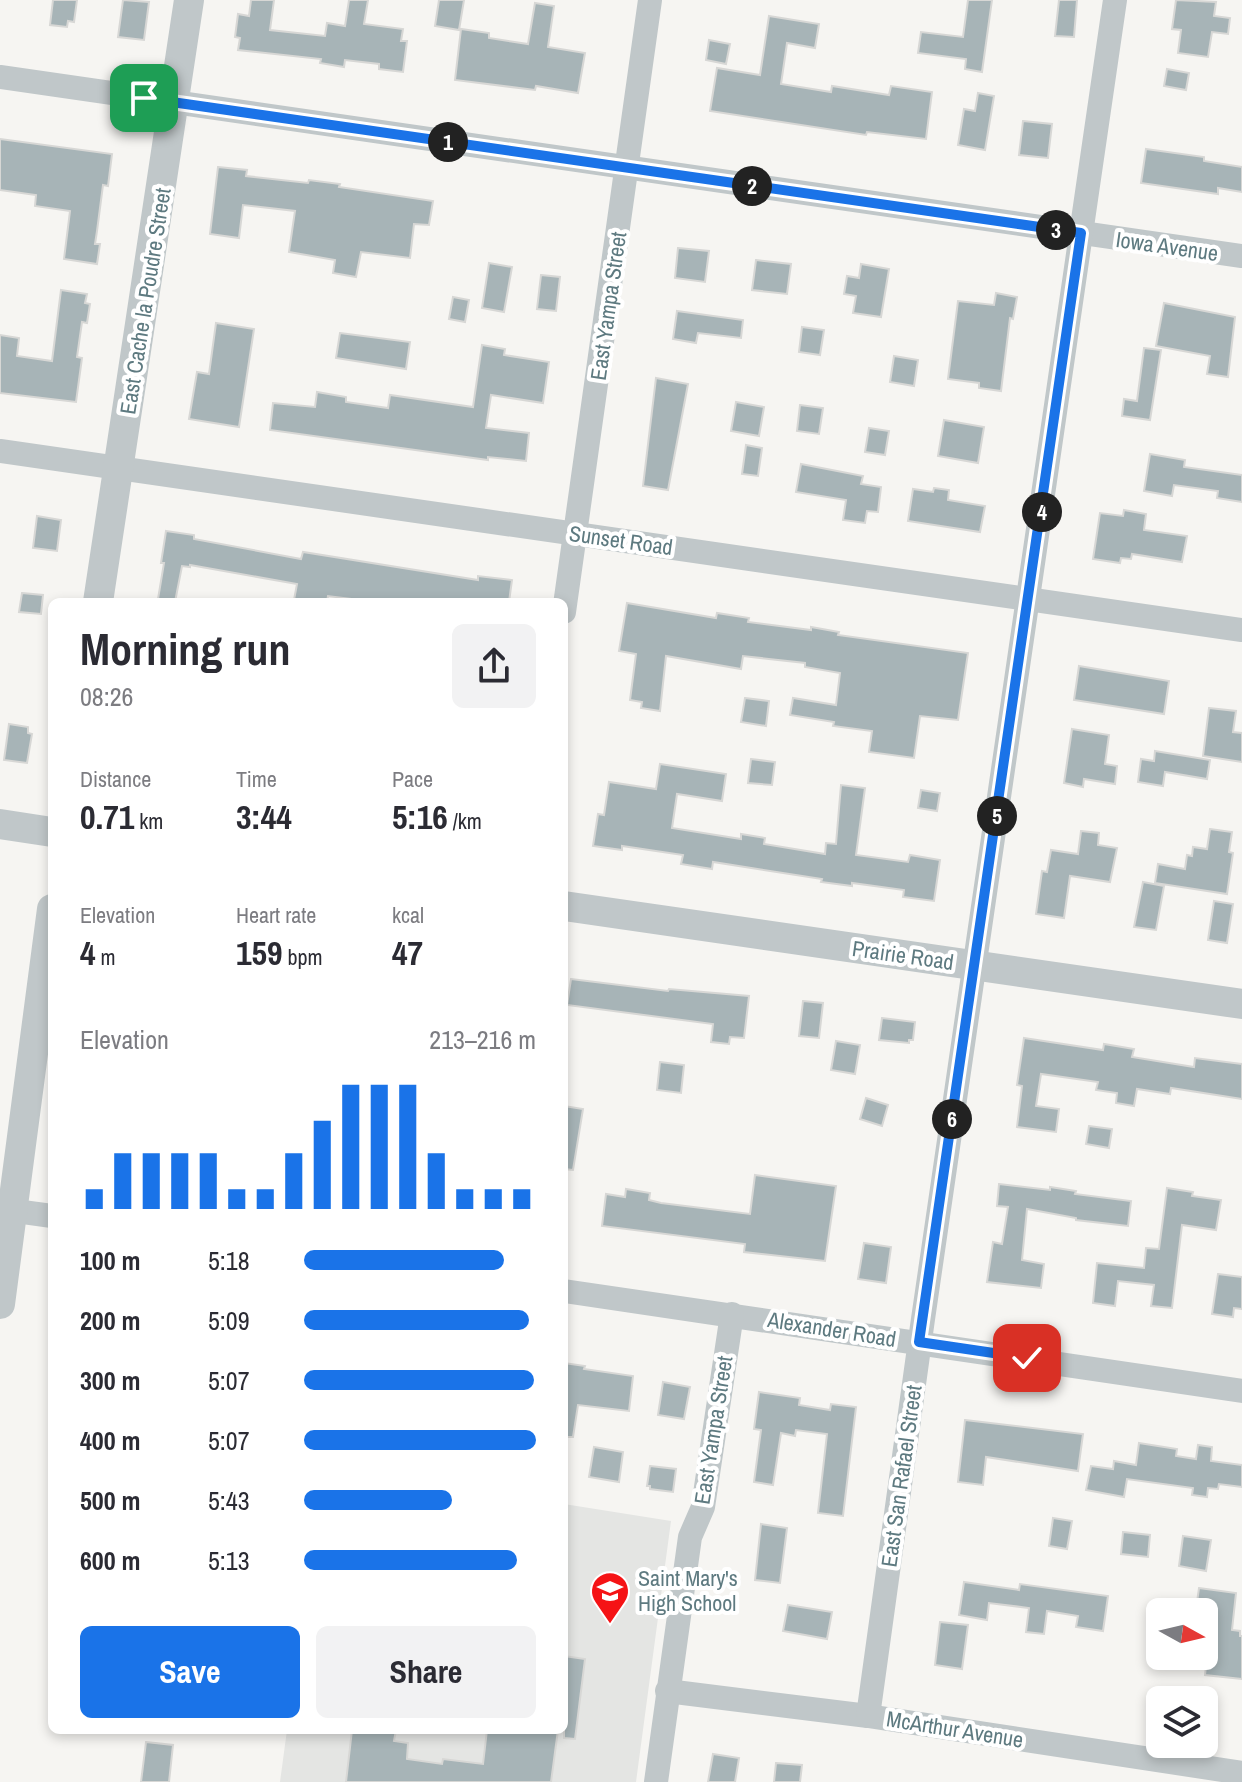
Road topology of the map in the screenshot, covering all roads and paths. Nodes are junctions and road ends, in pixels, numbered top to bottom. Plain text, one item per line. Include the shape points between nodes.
1 (189, 0) edge
2 (650, 0) edge
3 (1115, 0) edge
4 (0, 77) edge
5 (175, 102) junction
6 (627, 168) junction
7 (1081, 233) junction
8 (1242, 256) edge
9 (0, 451) edge
10 (120, 467) junction
11 (575, 533) junction
12 (99, 598) edge
13 (566, 598) edge
14 (1029, 600) junction
15 (1242, 630) edge
16 (0, 824) edge
17 (48, 831) edge
18 (568, 907) edge
19 (48, 935) edge
20 (975, 965) junction
21 (1242, 1004) edge
22 (6, 1210) edge
23 (48, 1215) edge
24 (568, 1292) edge
25 (0, 1304) edge
26 (732, 1314) junction
27 (919, 1342) junction
28 (1242, 1391) edge
29 (667, 1691) junction
30 (868, 1716) junction
31 (1242, 1773) edge
32 (656, 1782) edge

1 - 5 street, East Cache la Poudre Street
2 - 6 street, East Yampa Street
3 - 7 street, East San Rafael Street
4 - 5 street, Iowa Avenue
5 - 6 street, Iowa Avenue
5 - 10 street, East Cache la Poudre Street
6 - 7 street, Iowa Avenue
6 - 11 street, East Yampa Street
7 - 8 street, Iowa Avenue
7 - 14 street, East San Rafael Street
9 - 10 street, Sunset Road
10 - 11 street, Sunset Road
10 - 12 street, East Cache la Poudre Street
11 - 13 street, East Yampa Street
11 - 14 street, Sunset Road
14 - 15 street, Sunset Road
14 - 20 street, East San Rafael Street
16 - 17 street
18 - 20 street, Prairie Road
19 - 22 street
20 - 21 street, Prairie Road
20 - 27 street, East San Rafael Street
22 - 23 street
22 - 25 street
24 - 26 street, Alexander Road
26 - 27 street, Alexander Road
26 - 29 street, East Yampa Street via 703,1507 690,1537
27 - 28 street, Alexander Road
27 - 30 street, East San Rafael Street
29 - 30 street, McArthur Avenue
29 - 32 street, East Yampa Street
30 - 31 street, McArthur Avenue

